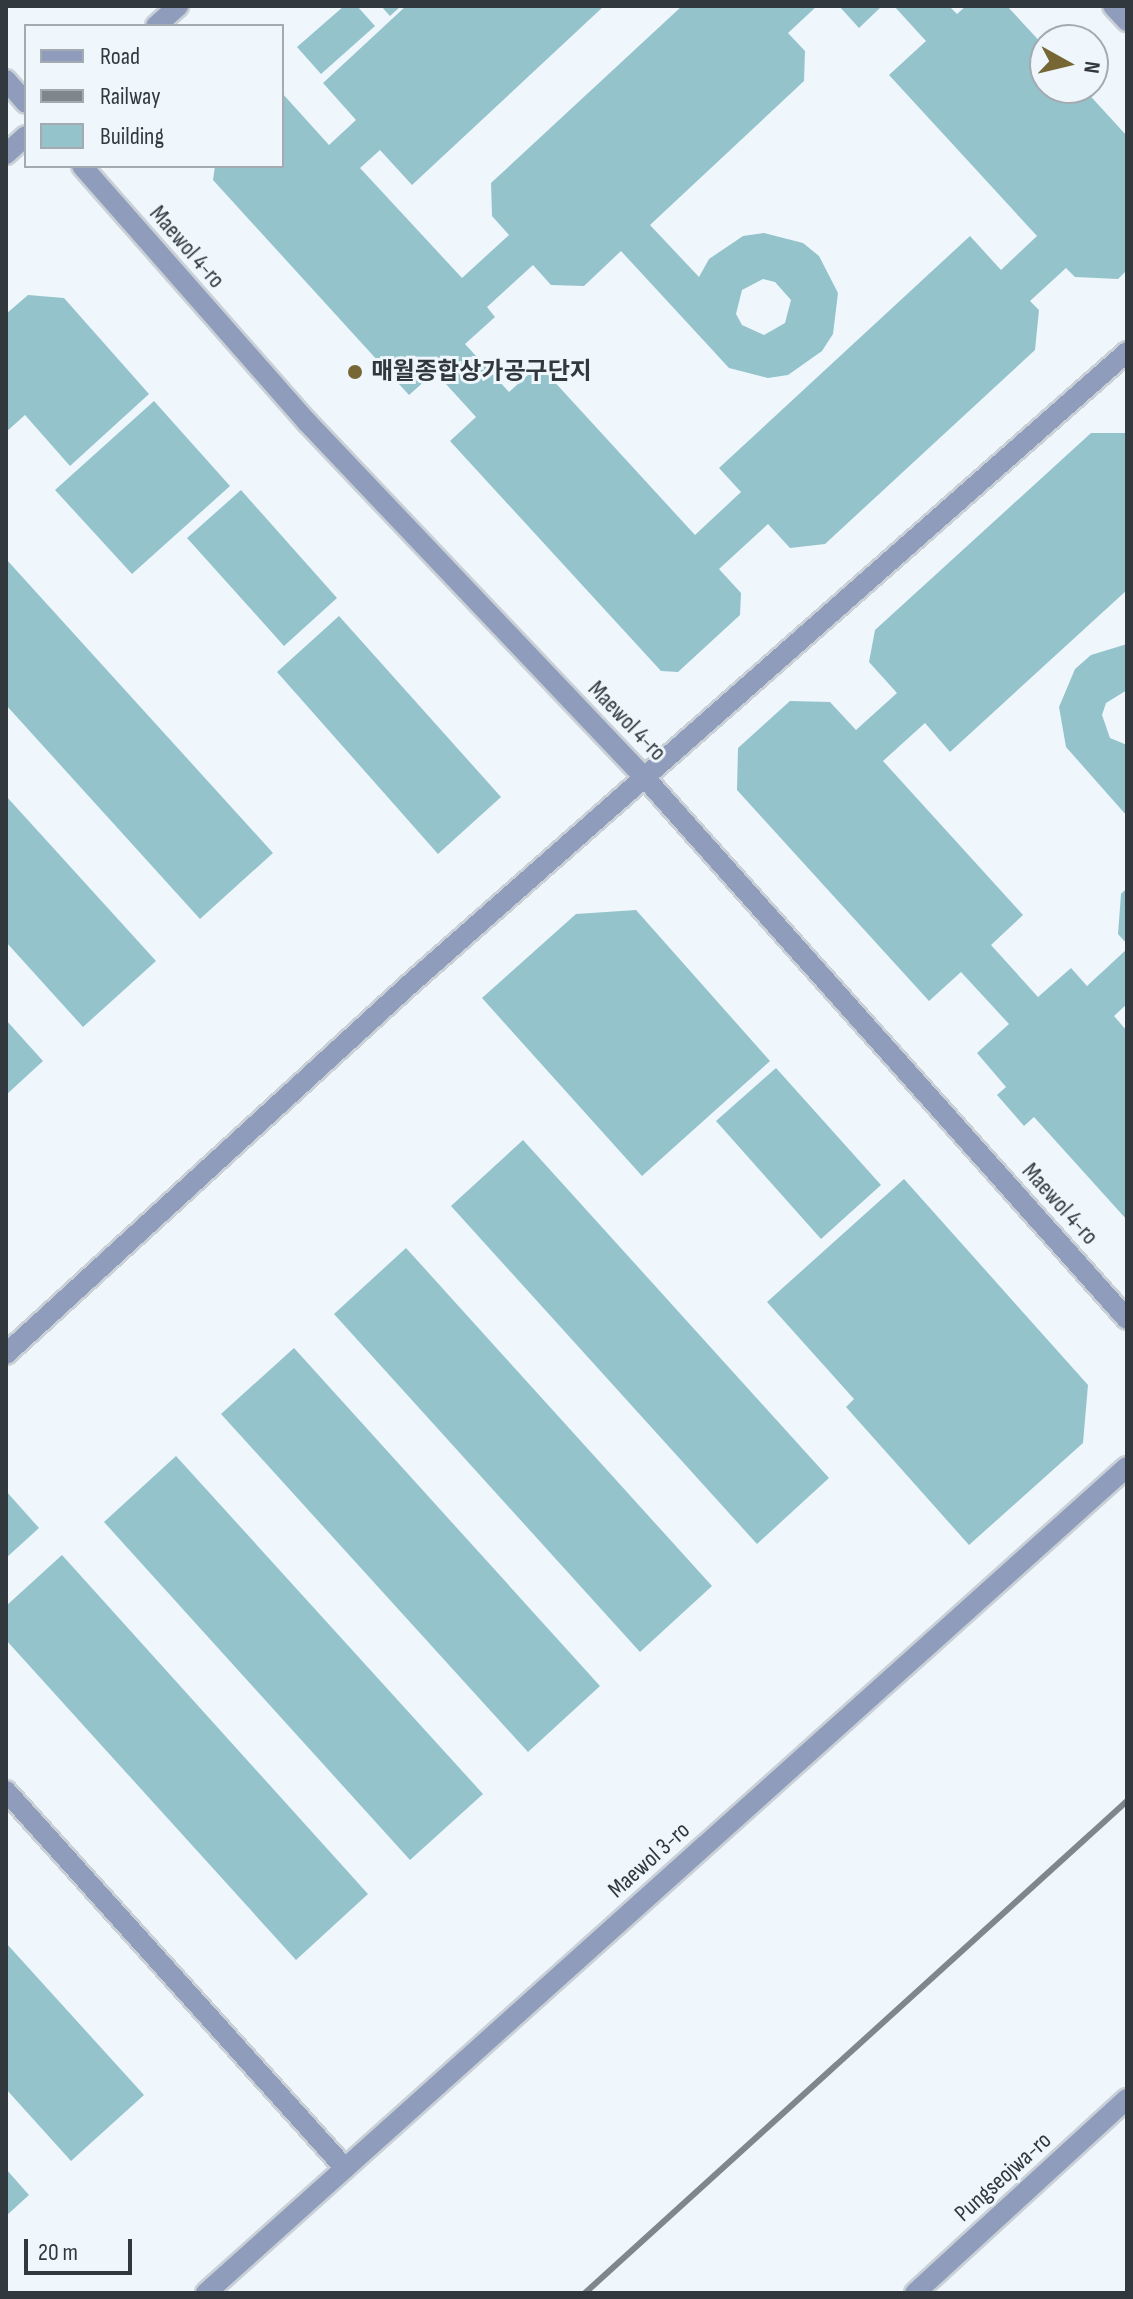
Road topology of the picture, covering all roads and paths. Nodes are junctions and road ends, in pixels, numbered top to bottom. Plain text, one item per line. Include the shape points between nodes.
1 (178, 6) edge
2 (1113, 6) edge
3 (1127, 21) edge
4 (158, 24) edge
5 (6, 80) edge
6 (24, 101) edge
7 (24, 138) edge
8 (6, 154) edge
9 (84, 168) edge
10 (1127, 352) edge
11 (646, 779) junction
12 (1127, 1319) edge
13 (6, 1354) edge
14 (1127, 1467) edge
15 (6, 1791) edge
16 (1127, 2099) edge
17 (344, 2167) junction
18 (206, 2293) edge
19 (915, 2293) edge

1 - 4 street
2 - 3 street
5 - 6 street
7 - 8 street
9 - 11 street, Maewol 4-ro via 307,422
10 - 11 street
11 - 12 street, Maewol 4-ro
11 - 13 street via 410,984
14 - 17 street, Maewol 3-ro
15 - 17 street
16 - 19 street, Pungseojwa-ro
17 - 18 street, Maewol 3-ro

